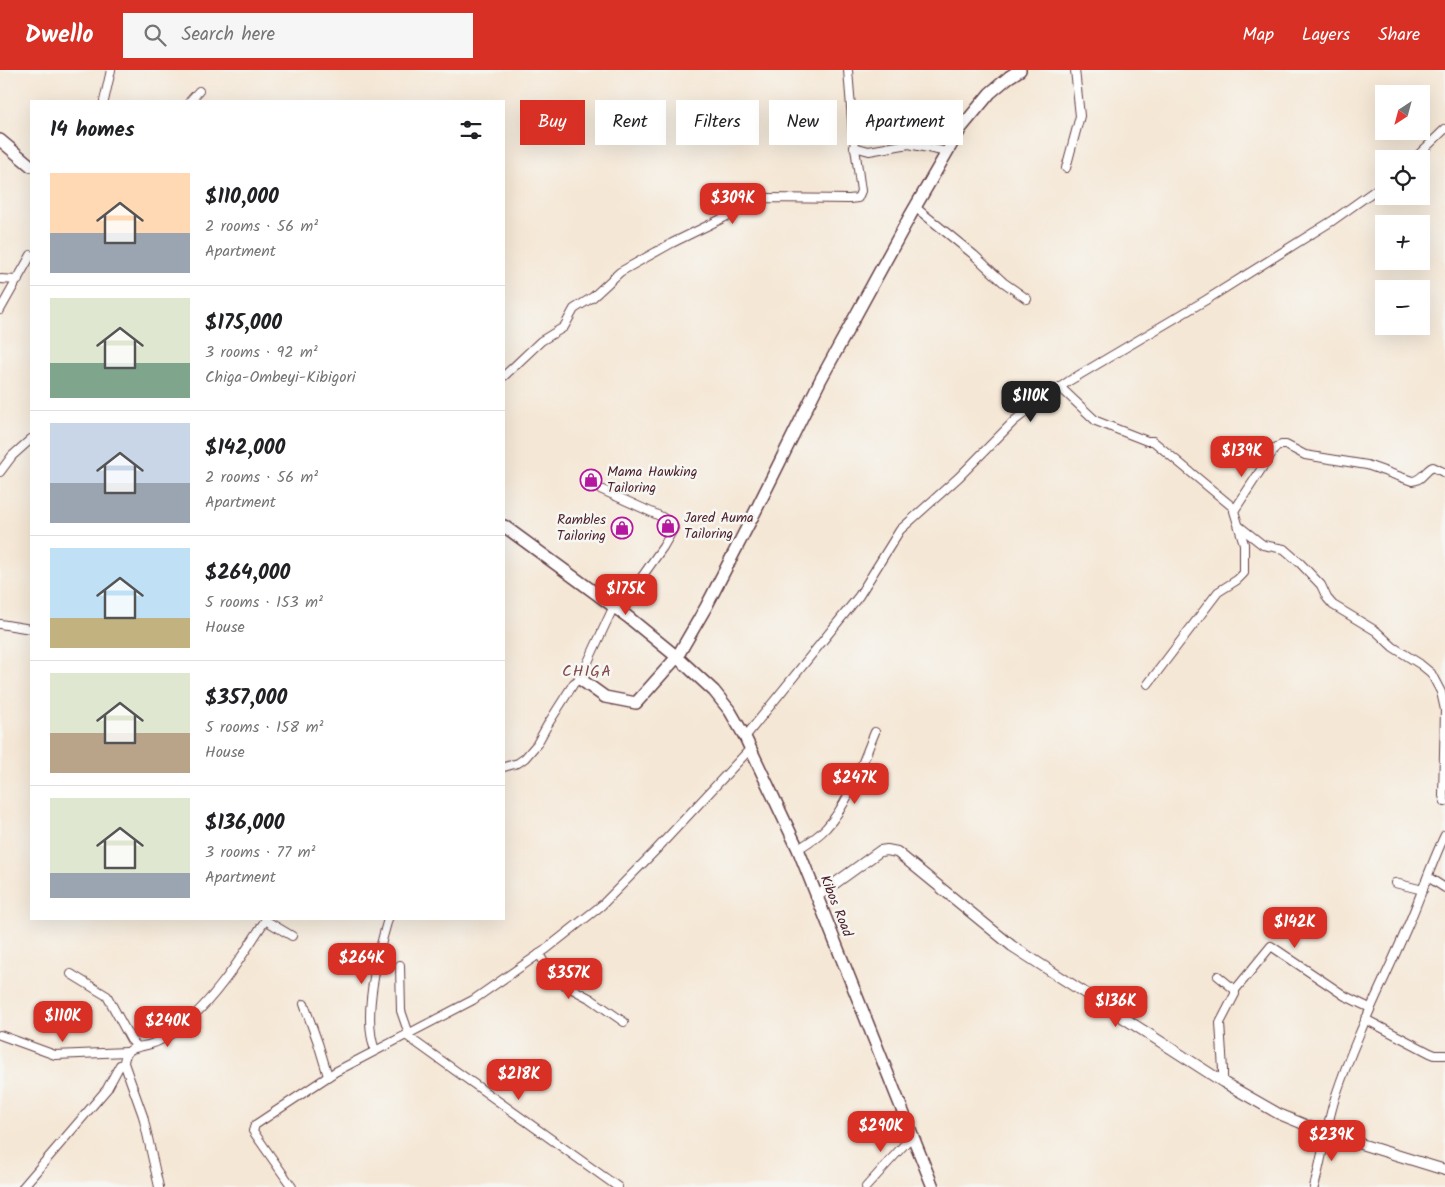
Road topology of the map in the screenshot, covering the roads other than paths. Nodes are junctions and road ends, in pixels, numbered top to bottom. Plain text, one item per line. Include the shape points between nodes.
1 (111, 70) edge
2 (848, 70) edge
3 (1020, 70) edge
4 (1075, 70) edge
5 (199, 91) dead end
6 (104, 100) edge
7 (191, 100) edge
8 (1445, 129) edge
9 (0, 140) edge
10 (854, 147) junction
11 (1423, 150) edge
12 (947, 152) junction
13 (30, 165) edge
14 (1066, 168) dead end
15 (1375, 191) edge
16 (915, 207) junction
17 (30, 257) edge
18 (0, 279) edge
19 (18, 280) junction
20 (1027, 299) dead end
21 (0, 310) edge
22 (505, 375) edge
23 (1060, 387) junction
24 (30, 441) edge
25 (0, 472) edge
26 (1445, 473) edge
27 (598, 488) dead end
28 (1235, 509) junction
29 (505, 527) edge
30 (1240, 527) junction
31 (615, 608) junction
32 (0, 624) edge
33 (30, 629) edge
34 (677, 657) junction
35 (580, 679) junction
36 (1148, 684) dead end
37 (875, 732) dead end
38 (745, 737) junction
39 (750, 749) junction
40 (505, 767) edge
41 (1445, 802) edge
42 (1445, 836) edge
43 (798, 849) junction
44 (1428, 877) junction
45 (1395, 883) dead end
46 (1445, 888) edge
47 (1423, 890) junction
48 (816, 897) junction
49 (265, 920) edge
50 (268, 920) edge
51 (388, 920) edge
52 (292, 936) dead end
53 (539, 954) junction
54 (400, 965) dead end
55 (71, 974) dead end
56 (1218, 976) dead end
57 (1235, 990) junction
58 (304, 1004) dead end
59 (1370, 1008) junction
60 (1365, 1019) junction
61 (624, 1022) dead end
62 (0, 1035) edge
63 (408, 1035) junction
64 (138, 1047) junction
65 (375, 1050) junction
66 (127, 1052) junction
67 (1445, 1055) edge
68 (124, 1063) junction
69 (328, 1076) junction
70 (1223, 1082) junction
71 (1325, 1133) junction
72 (913, 1135) junction
73 (1445, 1170) edge
74 (23, 1187) edge
75 (159, 1187) edge
76 (292, 1187) edge
77 (618, 1187) edge
78 (866, 1187) edge
79 (933, 1187) edge
80 (1314, 1187) edge

1 - 6 street
2 - 10 street
3 - 12 main road via 1002,82 977,108
4 - 14 street via 1080,116
5 - 7 street
8 - 11 street
9 - 13 main road
10 - 12 street via 869,151 909,144
10 - 22 street via 861,191 858,198 767,198 689,235 613,278 574,310 564,327 541,341
12 - 16 main road
15 - 23 street via 1332,222
16 - 20 street
16 - 34 main road via 821,379 717,587
17 - 19 street
18 - 19 street
19 - 21 street
23 - 28 street via 1096,421 1153,441
23 - 38 street via 1014,422 959,477 904,524 859,596
24 - 25 street
26 - 28 street via 1433,467 1420,479 1412,481 1367,465 1305,455 1282,445 1275,448
27 - 31 street via 662,517 674,528 622,606
28 - 30 street
29 - 31 main road, Kibos Road
30 - 36 street via 1244,544 1244,573 1218,592
30 - 41 street via 1263,545 1284,549 1320,585 1333,605 1376,631 1431,673 1441,692 1445,710
31 - 34 main road, Kibos Road
31 - 35 street
32 - 33 street
34 - 35 main road via 636,703 605,697
34 - 38 main road, Kibos Road via 714,690
35 - 40 street via 574,683 537,744 518,763
37 - 43 street via 835,817 820,834
38 - 39 main road, Kibos Road
39 - 43 main road, Kibos Road
39 - 53 street via 602,904
42 - 44 street
43 - 48 main road, Kibos Road
44 - 46 street
44 - 47 street
45 - 47 street
47 - 59 street
48 - 70 street via 880,851 898,852 1012,946
48 - 72 main road, Kibos Road
49 - 64 street via 239,961 205,1004 168,1036
50 - 52 street
51 - 65 street via 370,1005
53 - 61 street via 550,972 563,984
53 - 63 street via 473,1000
54 - 63 street via 401,1011
55 - 64 street via 107,996
56 - 57 street
57 - 59 street via 1270,946 1345,996
57 - 70 street via 1220,1022
58 - 69 street
59 - 60 street
60 - 67 street via 1430,1053
60 - 71 street
62 - 66 street via 54,1055
63 - 65 street
63 - 77 street
64 - 66 street
65 - 69 street
66 - 68 street
68 - 74 street via 107,1089
68 - 75 street via 143,1116
69 - 76 street via 253,1128
70 - 71 street via 1279,1114
71 - 73 street
71 - 80 street
72 - 78 street
72 - 79 main road, Kibos Road

